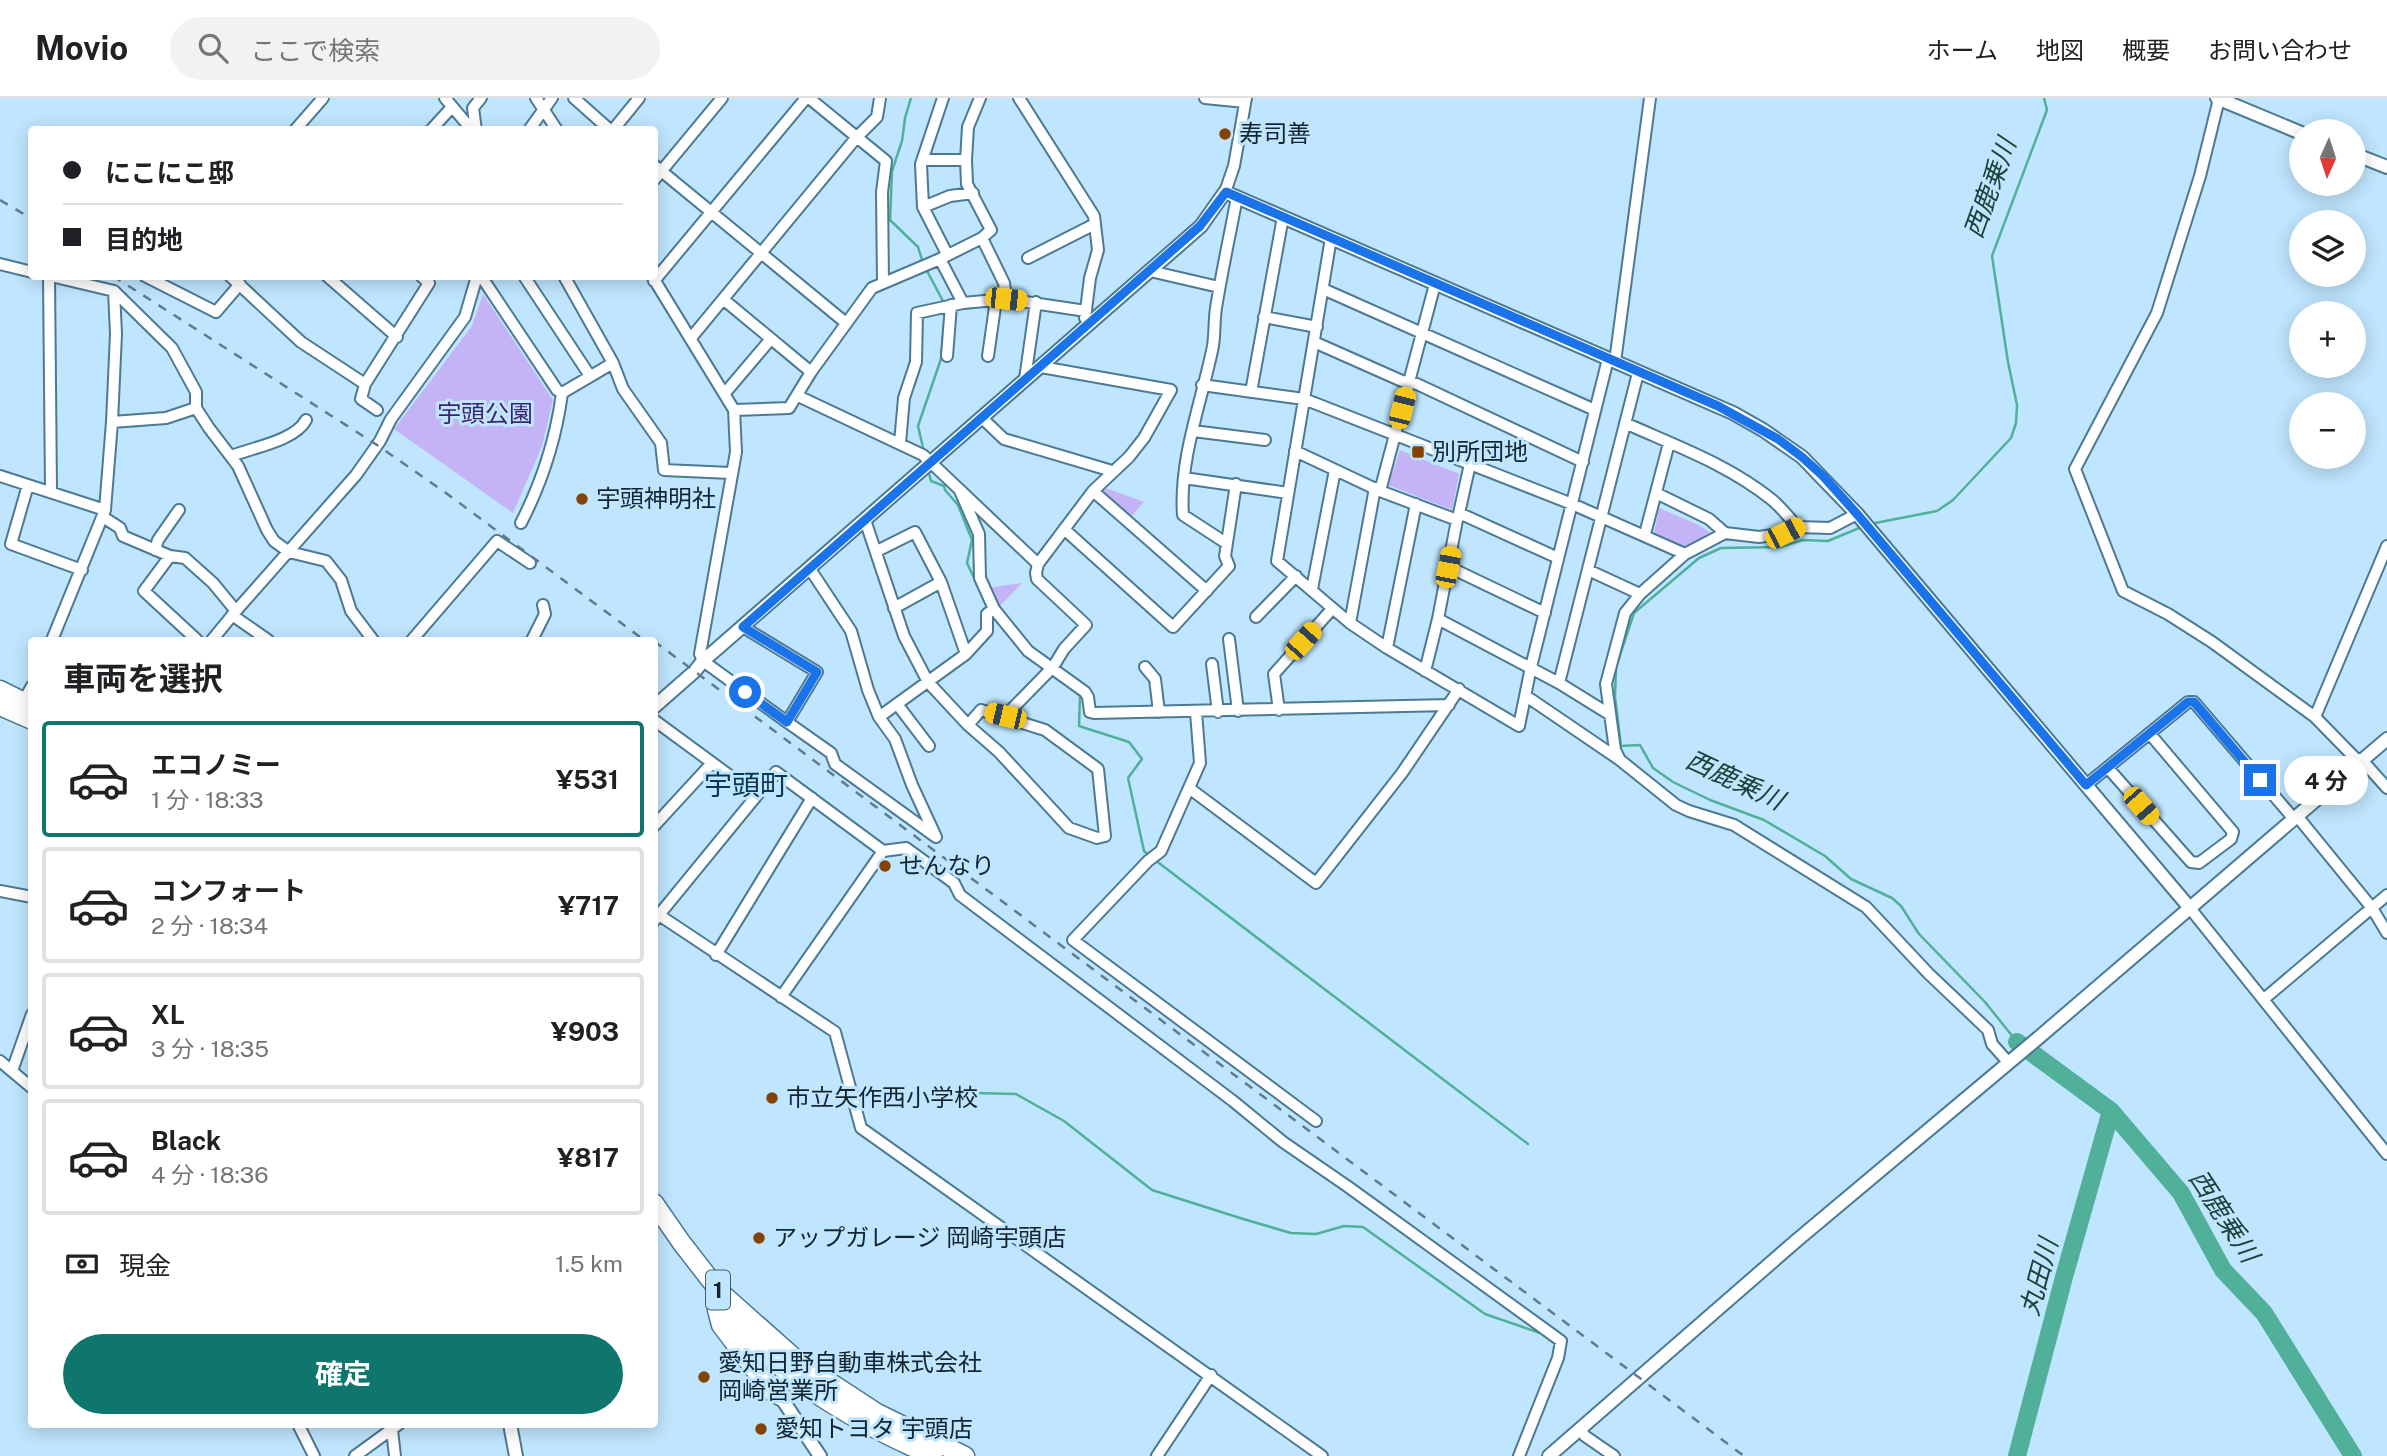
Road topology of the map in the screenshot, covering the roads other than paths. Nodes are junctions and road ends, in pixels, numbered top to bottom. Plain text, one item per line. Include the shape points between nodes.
1 (323, 98) edge
2 (466, 98) edge
3 (481, 98) edge
4 (536, 98) edge
5 (552, 98) edge
6 (574, 98) edge
7 (639, 98) edge
8 (722, 98) edge
9 (808, 98) edge
10 (880, 98) edge
11 (943, 98) edge
12 (980, 98) edge
13 (1019, 98) edge
14 (1205, 98) edge
15 (1650, 98) edge
16 (2218, 98) edge
17 (1246, 100) edge
18 (448, 102) edge
19 (473, 108) junction
20 (543, 110) junction
21 (298, 126) edge
22 (433, 126) edge
23 (470, 126) edge
24 (474, 126) edge
25 (531, 126) edge
26 (553, 126) edge
27 (607, 126) edge
28 (615, 126) edge
29 (2289, 128) edge
30 (856, 138) junction
31 (2366, 159) edge
32 (923, 160) junction
33 (966, 160) junction
34 (2387, 167) edge
35 (658, 171) edge
36 (658, 173) edge
37 (973, 193) junction
38 (1231, 194) junction
39 (923, 207) junction
40 (711, 213) junction
41 (1283, 217) junction
42 (1095, 224) junction
43 (982, 238) junction
44 (1332, 238) junction
45 (761, 252) junction
46 (944, 256) junction
47 (1028, 258) dead end
48 (0, 264) edge
49 (28, 271) edge
50 (1150, 271) junction
51 (658, 273) edge
52 (50, 280) edge
53 (67, 280) edge
54 (153, 280) edge
55 (235, 280) edge
56 (332, 280) edge
57 (426, 280) edge
58 (478, 280) edge
59 (482, 280) edge
60 (527, 280) edge
61 (566, 280) edge
62 (654, 280) edge
63 (883, 283) junction
64 (1435, 284) junction
65 (1219, 287) junction
66 (1323, 289) junction
67 (114, 291) junction
68 (723, 299) junction
69 (1001, 300) junction
70 (963, 303) junction
71 (1036, 303) junction
72 (951, 305) junction
73 (1086, 311) junction
74 (1264, 317) junction
75 (846, 323) junction
76 (1317, 327) junction
77 (1084, 328) junction
78 (1422, 334) junction
79 (397, 337) junction
80 (691, 338) junction
81 (770, 340) junction
82 (1314, 342) junction
83 (947, 356) dead end
84 (988, 356) dead end
85 (1611, 360) junction
86 (613, 363) junction
87 (1041, 367) junction
88 (811, 372) junction
89 (1638, 373) junction
90 (590, 376) junction
91 (1025, 379) junction
92 (1409, 382) junction
93 (365, 384) junction
94 (1202, 385) junction
95 (1251, 392) junction
96 (562, 393) junction
97 (725, 393) junction
98 (798, 396) junction
99 (1304, 399) junction
100 (196, 408) junction
101 (377, 410) dead end
102 (734, 410) junction
103 (1595, 410) junction
104 (982, 418) junction
105 (306, 420) dead end
106 (112, 422) junction
107 (1625, 424) junction
108 (1193, 431) junction
109 (1395, 435) junction
110 (1265, 440) dead end
111 (900, 443) junction
112 (1669, 443) junction
113 (1295, 451) junction
114 (231, 456) junction
115 (1583, 462) junction
116 (932, 463) junction
117 (1470, 464) junction
118 (1335, 470) junction
119 (1112, 471) junction
120 (731, 473) junction
121 (0, 475) edge
122 (1184, 478) junction
123 (1237, 484) junction
124 (28, 485) junction
125 (1378, 489) junction
126 (51, 491) junction
127 (960, 491) junction
128 (1093, 491) junction
129 (1288, 493) junction
130 (1656, 494) junction
131 (1416, 504) junction
132 (1572, 504) junction
133 (179, 510) dead end
134 (104, 513) junction
135 (1857, 514) junction
136 (1458, 517) junction
137 (1600, 517) junction
138 (865, 520) junction
139 (521, 523) dead end
140 (1797, 527) junction
141 (1064, 529) junction
142 (1725, 533) junction
143 (1645, 534) junction
144 (1226, 543) junction
145 (2387, 546) edge
146 (156, 550) junction
147 (877, 551) junction
148 (289, 552) junction
149 (1685, 554) junction
150 (170, 556) junction
151 (1559, 558) junction
152 (530, 563) dead end
153 (1038, 564) junction
154 (1448, 567) junction
155 (810, 569) junction
156 (82, 570) junction
157 (1588, 570) junction
158 (1296, 576) junction
159 (941, 582) junction
160 (1312, 589) junction
161 (1207, 591) junction
162 (1640, 594) junction
163 (543, 606) dead end
164 (894, 608) junction
165 (1332, 609) junction
166 (990, 612) junction
167 (234, 613) junction
168 (1545, 613) junction
169 (1256, 617) dead end
170 (1438, 619) junction
171 (1350, 623) junction
172 (743, 627) junction
173 (53, 637) edge
174 (194, 637) edge
175 (214, 637) edge
176 (264, 637) edge
177 (371, 637) edge
178 (415, 637) edge
179 (534, 637) edge
180 (1229, 639) dead end
181 (1387, 648) junction
182 (965, 654) junction
183 (1212, 664) dead end
184 (699, 666) junction
185 (1053, 667) junction
186 (1145, 667) dead end
187 (1531, 667) junction
188 (1425, 671) junction
189 (928, 682) junction
190 (1559, 682) junction
191 (0, 690) edge
192 (1459, 690) junction
193 (1526, 695) junction
194 (28, 698) edge
195 (658, 702) edge
196 (897, 704) junction
197 (1448, 705) junction
198 (0, 706) edge
199 (1279, 710) junction
200 (1238, 711) junction
201 (1159, 712) junction
202 (1196, 712) junction
203 (1218, 712) junction
204 (1609, 714) junction
205 (1005, 716) junction
206 (879, 717) junction
207 (2315, 717) junction
208 (28, 718) edge
209 (787, 722) junction
210 (658, 723) edge
211 (968, 724) junction
212 (2150, 734) junction
213 (2387, 739) edge
214 (929, 746) dead end
215 (1620, 760) junction
216 (2362, 760) junction
217 (712, 763) junction
218 (2108, 768) junction
219 (2086, 785) junction
220 (2387, 788) edge
221 (1189, 789) junction
222 (756, 795) junction
223 (812, 798) junction
224 (2295, 818) junction
225 (658, 822) edge
226 (883, 851) junction
227 (0, 891) edge
228 (2387, 895) edge
229 (28, 896) edge
230 (2189, 906) junction
231 (2372, 908) junction
232 (658, 917) edge
233 (658, 919) edge
234 (2387, 933) edge
235 (716, 954) junction
236 (781, 997) junction
237 (2264, 999) junction
238 (28, 1028) edge
239 (0, 1061) edge
240 (2010, 1061) junction
241 (12, 1072) junction
242 (28, 1085) edge
243 (1315, 1121) dead end
244 (2387, 1154) edge
245 (658, 1209) edge
246 (658, 1228) edge
247 (715, 1302) junction
248 (794, 1368) junction
249 (1211, 1375) junction
250 (780, 1396) junction
251 (300, 1428) edge
252 (395, 1428) edge
253 (396, 1428) edge
254 (511, 1428) edge
255 (1580, 1430) junction
256 (313, 1456) edge
257 (355, 1456) edge
258 (395, 1456) edge
259 (516, 1456) edge
260 (820, 1456) edge
261 (933, 1456) edge
262 (965, 1456) edge
263 (1157, 1456) edge
264 (1322, 1456) edge
265 (1519, 1456) edge
266 (1549, 1456) edge
267 (1614, 1456) edge

1 - 21 street
2 - 19 street
3 - 19 street
4 - 20 street
5 - 20 street
6 - 27 street
7 - 28 street
8 - 35 street
9 - 30 street
9 - 40 street
10 - 30 street via 877,117
11 - 32 street
12 - 33 street via 968,127
13 - 42 street
14 - 17 street
15 - 85 street
16 - 29 street
16 - 207 street via 2200,176 2157,313 2075,469 2123,591 2212,642
17 - 38 street
18 - 22 street
18 - 23 street
19 - 24 street
20 - 25 street
20 - 26 street
30 - 45 street
30 - 63 street via 886,161
31 - 34 street
32 - 33 street
32 - 39 street
33 - 37 street via 967,184
36 - 40 street
37 - 39 street
37 - 43 street via 991,230
38 - 41 street
38 - 50 street
38 - 65 street
39 - 46 street
40 - 45 street
40 - 51 street
41 - 44 street
41 - 74 street
42 - 47 street
42 - 73 street via 1098,250
43 - 46 street
43 - 69 street via 1004,283
44 - 64 street
44 - 66 street
45 - 68 street
45 - 75 street
46 - 63 street
46 - 70 street
48 - 49 street
50 - 65 street
50 - 77 street
52 - 126 street
53 - 67 street
54 - 55 street via 216,312
55 - 93 street via 302,342
56 - 79 street
57 - 79 street via 429,283
58 - 148 street via 465,317 356,475
59 - 96 street
60 - 90 street
61 - 86 street
62 - 80 street
63 - 75 street via 872,288
64 - 78 street
64 - 85 street
65 - 94 street via 1213,343
66 - 76 street
66 - 78 street
67 - 100 street via 172,348 196,392
67 - 106 street
68 - 80 street
68 - 81 street
69 - 70 street
69 - 71 street
69 - 84 street
70 - 72 street
71 - 73 street
71 - 91 street
72 - 83 street
72 - 111 street via 917,313 916,362 904,398
73 - 77 street
74 - 76 street
74 - 95 street
75 - 88 street
76 - 82 street
77 - 87 street
78 - 92 street
78 - 103 street
79 - 93 street
80 - 97 street
81 - 88 street
81 - 97 street
82 - 92 street
82 - 99 street
85 - 89 street
85 - 103 street
86 - 90 street
86 - 120 street via 623,389 661,443 664,470
87 - 91 street
87 - 119 street via 1171,390 1152,427
88 - 98 street
89 - 107 street
89 - 135 street via 1733,413 1778,439
90 - 96 street
91 - 104 street
92 - 109 street
92 - 115 street
93 - 101 street via 361,399
94 - 95 street
94 - 108 street
95 - 99 street
96 - 139 street via 537,493
97 - 102 street
98 - 102 street via 789,408
98 - 111 street
99 - 109 street
99 - 113 street
100 - 106 street via 166,418
100 - 114 street
102 - 120 street via 736,452
103 - 115 street
104 - 116 street
104 - 119 street via 1004,439
105 - 114 street via 272,443
106 - 134 street
107 - 112 street
107 - 137 street
108 - 110 street
108 - 122 street
109 - 117 street
109 - 125 street
111 - 116 street
112 - 130 street
112 - 140 street via 1737,475 1773,500
113 - 118 street
113 - 129 street
114 - 148 street via 267,530
115 - 132 street
116 - 127 street
116 - 138 street
117 - 132 street
117 - 136 street
118 - 125 street
118 - 160 street
119 - 128 street
120 - 184 street
121 - 124 street
122 - 123 street
122 - 144 street via 1183,515
123 - 129 street
123 - 144 street
124 - 126 street
124 - 156 street via 11,544
125 - 131 street
125 - 171 street
126 - 134 street
127 - 153 street
127 - 166 street via 979,534 979,578
128 - 141 street
128 - 161 street
129 - 158 street via 1277,561
130 - 142 street via 1709,519
130 - 143 street
131 - 136 street
131 - 181 street
132 - 137 street
132 - 151 street
133 - 146 street
134 - 146 street via 123,536
134 - 156 street
135 - 140 street via 1830,528
135 - 219 street
136 - 151 street
136 - 154 street
137 - 143 street
137 - 157 street
138 - 147 street
138 - 155 street
140 - 142 street via 1759,537
141 - 153 street
141 - 161 street via 1173,627
142 - 149 street
143 - 149 street
144 - 161 street via 1228,566
145 - 207 street
146 - 150 street
147 - 159 street via 915,532
147 - 164 street
148 - 167 street
148 - 177 street via 326,561 341,580 351,611
149 - 162 street
150 - 167 street via 185,558 213,583
150 - 174 street via 144,591
151 - 168 street
152 - 178 street via 497,541
153 - 185 street via 1037,579 1086,625
154 - 168 street
154 - 170 street
155 - 172 street
155 - 206 street via 850,631
156 - 173 street
157 - 162 street
157 - 190 street
158 - 160 street
158 - 169 street
159 - 164 street
159 - 182 street
160 - 165 street
162 - 204 street via 1625,613 1606,684
163 - 179 street via 545,614
164 - 189 street
165 - 171 street
165 - 199 street via 1274,674
166 - 182 street via 987,631
166 - 185 street via 1028,651
167 - 175 street
167 - 176 street
168 - 187 street
170 - 187 street
170 - 188 street
171 - 181 street
172 - 184 street
172 - 209 street via 817,672
180 - 200 street
181 - 188 street
182 - 189 street
183 - 203 street
184 - 195 street
184 - 209 street
185 - 201 street via 1085,692 1090,712
185 - 205 street
186 - 201 street via 1155,678
187 - 190 street
187 - 193 street
188 - 192 street
189 - 196 street
189 - 211 street
190 - 204 street
191 - 194 highway
192 - 193 street via 1519,726
192 - 197 street
193 - 215 street
196 - 206 street
196 - 214 street
197 - 199 street
197 - 221 street via 1402,773 1316,883
198 - 208 highway
199 - 200 street
200 - 203 street
201 - 202 street
202 - 203 street
202 - 221 street via 1200,763
204 - 215 street
205 - 211 street via 981,710
205 - 211 street via 1045,730 1098,769 1105,836 1097,838 1069,828
206 - 209 street via 895,739 936,837 835,764 831,753
207 - 216 street
210 - 217 street
212 - 218 street
212 - 218 street via 2233,832 2231,839 2199,863 2191,862
212 - 224 street via 2188,702 2194,702
213 - 216 street
215 - 240 street via 1676,805 1734,825 1866,907 1987,1030 1992,1044
216 - 220 street
216 - 224 street
217 - 222 street
217 - 225 street
218 - 219 street
219 - 230 street
221 - 243 street via 1161,851 1073,940
222 - 223 street via 776,772
222 - 232 street
223 - 226 street
223 - 235 street
224 - 230 street
224 - 231 street
226 - 236 street
226 - 265 street via 906,848 954,883 960,895 1283,1142 1561,1341
227 - 229 street
228 - 231 street
230 - 237 street
230 - 240 street
231 - 234 street
231 - 237 street
233 - 235 street
235 - 236 street
236 - 249 street via 835,1032 861,1128
237 - 244 street
238 - 241 street
239 - 241 street
240 - 255 street
241 - 242 street
245 - 248 highway, 1 via 719,1292
246 - 247 highway, 1
247 - 248 highway, 1
247 - 250 highway via 721,1325 771,1391
248 - 250 street
248 - 261 highway, 1 via 833,1404
248 - 262 highway, 1
249 - 263 street
249 - 264 street
250 - 260 street
251 - 256 street
252 - 257 street
253 - 258 street
254 - 259 street
255 - 266 street
255 - 267 street

